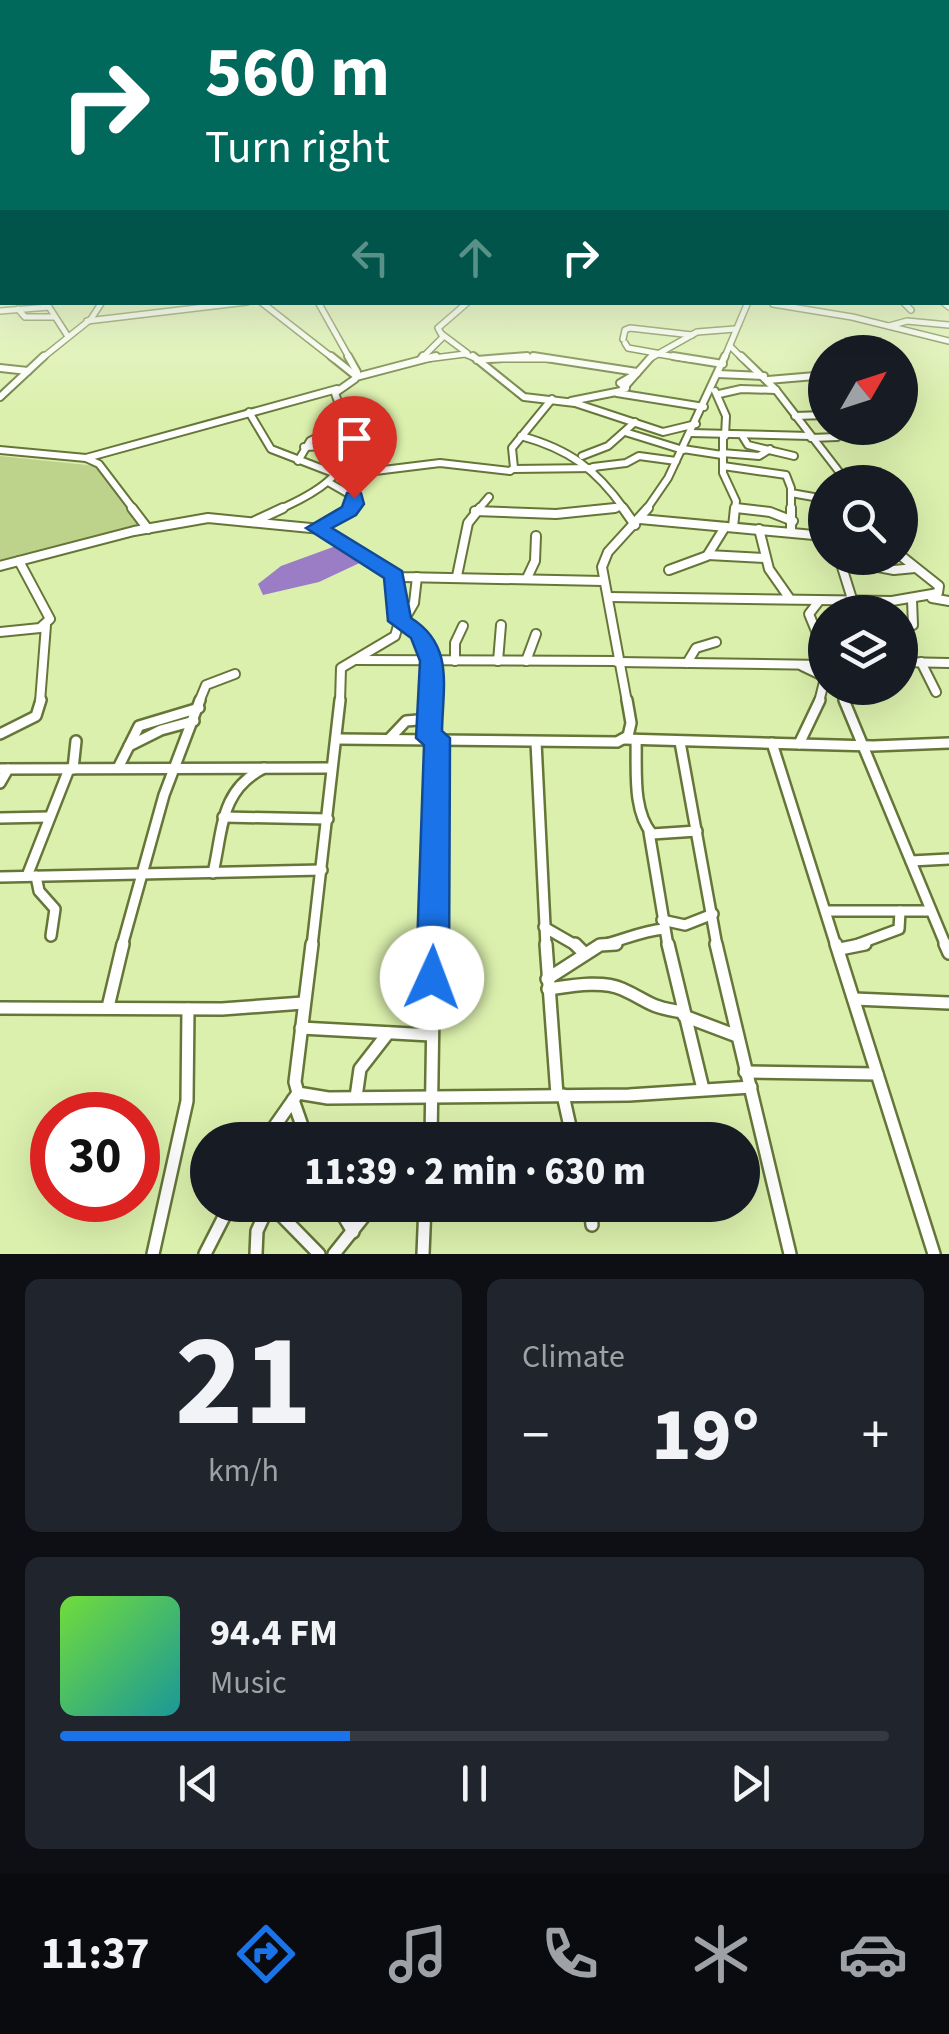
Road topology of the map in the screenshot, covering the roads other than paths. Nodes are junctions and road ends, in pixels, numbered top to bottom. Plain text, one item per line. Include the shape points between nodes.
1 (54, 305) edge
2 (99, 305) edge
3 (204, 305) edge
4 (223, 305) edge
5 (265, 305) edge
6 (320, 305) edge
7 (465, 305) edge
8 (747, 305) edge
9 (779, 305) edge
10 (906, 305) edge
11 (18, 308) junction
12 (51, 308) junction
13 (199, 308) junction
14 (911, 310) dead end
15 (0, 311) edge
16 (858, 313) dead end
17 (844, 315) junction
18 (54, 318) junction
19 (84, 323) junction
20 (62, 324) junction
21 (949, 325) edge
22 (889, 326) junction
23 (735, 329) junction
24 (68, 334) junction
25 (692, 335) junction
26 (443, 336) junction
27 (949, 342) edge
28 (730, 346) junction
29 (656, 353) junction
30 (331, 358) junction
31 (349, 358) junction
32 (473, 358) junction
33 (420, 360) junction
34 (722, 364) junction
35 (0, 368) edge
36 (28, 371) junction
37 (618, 371) junction
38 (637, 373) junction
39 (718, 374) junction
40 (808, 376) edge
41 (356, 377) junction
42 (766, 378) junction
43 (626, 385) junction
44 (341, 388) junction
45 (4, 389) edge
46 (776, 390) junction
47 (715, 391) junction
48 (617, 393) junction
49 (0, 397) edge
50 (552, 399) junction
51 (567, 402) junction
52 (704, 408) junction
53 (637, 410) junction
54 (249, 412) junction
55 (795, 416) junction
56 (808, 416) edge
57 (346, 422) junction
58 (696, 424) junction
59 (625, 432) junction
60 (690, 433) junction
61 (808, 433) edge
62 (521, 436) junction
63 (808, 437) edge
64 (744, 440) junction
65 (723, 444) junction
66 (349, 445) junction
67 (817, 445) edge
68 (304, 446) junction
69 (683, 449) junction
70 (770, 449) junction
71 (0, 450) edge
72 (581, 456) junction
73 (794, 456) dead end
74 (86, 458) junction
75 (298, 461) junction
76 (676, 461) junction
77 (833, 465) edge
78 (722, 466) junction
79 (566, 468) junction
80 (594, 468) junction
81 (514, 469) junction
82 (336, 473) junction
83 (328, 482) junction
84 (791, 493) junction
85 (808, 496) edge
86 (489, 497) dead end
87 (622, 507) junction
88 (736, 508) junction
89 (475, 511) junction
90 (255, 520) junction
91 (793, 520) junction
92 (638, 522) junction
93 (729, 526) junction
94 (316, 528) junction
95 (148, 529) junction
96 (760, 529) junction
97 (791, 532) junction
98 (808, 534) edge
99 (536, 536) dead end
100 (708, 555) junction
101 (766, 558) junction
102 (19, 561) junction
103 (0, 566) edge
104 (669, 570) dead end
105 (918, 570) edge
106 (395, 576) junction
107 (439, 576) junction
108 (457, 576) junction
109 (418, 577) junction
110 (527, 578) junction
111 (604, 582) junction
112 (416, 589) junction
113 (940, 589) junction
114 (608, 597) junction
115 (927, 598) junction
116 (949, 598) edge
117 (792, 599) junction
118 (808, 599) edge
119 (918, 599) edge
120 (808, 610) edge
121 (401, 622) junction
122 (500, 624) dead end
123 (46, 625) junction
124 (464, 626) dead end
125 (0, 632) edge
126 (536, 634) dead end
127 (716, 642) dead end
128 (352, 660) junction
129 (455, 660) junction
130 (431, 661) junction
131 (498, 661) junction
132 (526, 661) junction
133 (617, 661) junction
134 (921, 662) joint
135 (687, 663) junction
136 (796, 663) junction
137 (949, 663) edge
138 (808, 664) edge
139 (808, 669) edge
140 (235, 674) dead end
141 (936, 692) dead end
142 (819, 705) edge
143 (846, 705) edge
144 (199, 708) junction
145 (430, 719) junction
146 (194, 720) junction
147 (0, 734) edge
148 (390, 738) junction
149 (433, 738) junction
150 (338, 739) junction
151 (624, 740) junction
152 (636, 740) junction
153 (76, 741) dead end
154 (536, 742) junction
155 (680, 742) junction
156 (949, 742) edge
157 (772, 743) junction
158 (799, 744) junction
159 (864, 746) junction
160 (127, 747) junction
161 (118, 768) junction
162 (176, 768) junction
163 (264, 768) junction
164 (330, 768) junction
165 (4, 769) edge
166 (71, 769) junction
167 (0, 782) edge
168 (49, 817) junction
169 (0, 818) edge
170 (223, 818) junction
171 (328, 818) junction
172 (697, 831) junction
173 (648, 832) junction
174 (949, 859) edge
175 (912, 861) junction
176 (322, 870) junction
177 (213, 873) junction
178 (142, 874) junction
179 (0, 876) edge
180 (32, 876) junction
181 (828, 911) junction
182 (900, 911) junction
183 (931, 911) junction
184 (713, 914) junction
185 (663, 925) junction
186 (544, 926) junction
187 (51, 936) dead end
188 (840, 949) junction
189 (949, 953) edge
190 (584, 954) junction
191 (548, 984) junction
192 (854, 999) junction
193 (303, 1003) junction
194 (949, 1003) edge
195 (108, 1007) junction
196 (0, 1008) edge
197 (188, 1009) junction
198 (683, 1014) junction
199 (301, 1028) junction
200 (388, 1033) junction
201 (431, 1035) junction
202 (737, 1036) junction
203 (745, 1072) junction
204 (877, 1074) junction
205 (751, 1087) junction
206 (703, 1089) junction
207 (430, 1095) junction
208 (296, 1096) junction
209 (560, 1096) junction
210 (356, 1097) junction
211 (278, 1122) edge
212 (302, 1122) edge
213 (431, 1122) edge
214 (568, 1122) edge
215 (221, 1222) edge
216 (262, 1222) edge
217 (287, 1222) edge
218 (348, 1222) edge
219 (361, 1222) edge
220 (424, 1222) edge
221 (592, 1222) edge
222 (592, 1225) dead end
223 (354, 1232) junction
224 (153, 1254) edge
225 (205, 1254) edge
226 (256, 1254) edge
227 (319, 1254) edge
228 (334, 1254) edge
229 (423, 1254) edge
230 (790, 1254) edge
231 (934, 1254) edge

1 - 12 street
2 - 19 street
3 - 13 street
4 - 13 street
5 - 30 street
6 - 31 street
7 - 26 street via 438,328
8 - 23 street
9 - 17 street
10 - 14 street
11 - 12 street
11 - 15 street
11 - 18 street via 25,317
12 - 18 street
13 - 19 street
16 - 17 street
17 - 22 street
18 - 20 street
19 - 20 street
19 - 24 street
20 - 24 street
21 - 22 street
22 - 27 street
23 - 25 street
23 - 28 street
24 - 36 street
25 - 29 street
25 - 29 street via 626,328 628,348
26 - 32 street
26 - 33 street
28 - 34 street
28 - 42 street
29 - 34 street
29 - 38 street
30 - 31 street
30 - 41 street
31 - 41 street
32 - 33 street
32 - 37 street via 532,356
32 - 50 street via 521,396
33 - 41 street
34 - 39 street
35 - 36 street
36 - 45 street
37 - 38 street
37 - 43 street
38 - 43 street
39 - 42 street
39 - 47 street
40 - 42 street
41 - 44 street
42 - 46 street
43 - 48 street
43 - 53 street via 639,390
44 - 54 street
44 - 57 street via 334,393
45 - 49 street
46 - 47 street
46 - 55 street
47 - 52 street
47 - 65 street via 727,420
48 - 51 street
48 - 53 street
50 - 51 street
50 - 62 street
51 - 53 street
52 - 53 street
52 - 58 street
53 - 58 street via 663,432
53 - 59 street
54 - 74 street
54 - 75 street via 271,450
55 - 56 street
55 - 61 street
57 - 66 street
57 - 68 street
58 - 60 street
59 - 69 street
59 - 72 street
60 - 65 street
60 - 69 street
62 - 72 street
62 - 81 street via 512,448
63 - 64 street
64 - 65 street
64 - 65 street
64 - 70 street
65 - 69 street
65 - 70 street via 759,456
65 - 78 street
66 - 68 street
66 - 82 street
67 - 77 street
68 - 75 street
69 - 76 street
70 - 73 street
71 - 74 street
72 - 79 street
72 - 80 street
74 - 95 street via 105,469
75 - 82 street
76 - 80 street via 639,456
76 - 92 street
78 - 84 street via 784,473
78 - 88 street
79 - 80 street
79 - 81 street
80 - 87 street
81 - 82 street via 452,463
82 - 83 street
83 - 90 street
83 - 94 street via 354,504
84 - 85 street
84 - 91 street
86 - 89 street
87 - 89 street via 556,514
87 - 92 street
88 - 91 street
88 - 93 street
89 - 108 street
90 - 94 street
90 - 95 street via 208,518
91 - 97 street
92 - 93 street
92 - 111 street via 608,552
93 - 96 street
93 - 100 street
94 - 106 street
95 - 102 street
96 - 97 street
96 - 101 street
97 - 98 street
99 - 110 street
100 - 101 street
100 - 104 street
101 - 117 street
102 - 103 street
102 - 123 street via 46,608
105 - 113 street
106 - 109 street
106 - 121 street
107 - 108 street
107 - 109 street
107 - 112 street
108 - 110 street
109 - 112 street
110 - 111 street
111 - 114 street
112 - 121 street
113 - 115 street
113 - 116 street
114 - 117 street
114 - 133 street
115 - 116 street
115 - 119 street
117 - 118 street
117 - 120 street
121 - 128 street via 395,636
121 - 130 street via 421,635
122 - 131 street
123 - 125 street
123 - 147 street via 40,708 33,719
124 - 129 street
126 - 132 street
127 - 135 street via 696,648
128 - 130 street
128 - 150 street via 342,668
129 - 130 street
129 - 131 street
130 - 145 street
131 - 132 street
132 - 133 street
133 - 135 street
133 - 151 street via 631,730
134 - 137 street
134 - 141 street
135 - 136 street
136 - 138 street
136 - 139 street
140 - 144 street via 209,682
142 - 158 street
143 - 159 street
144 - 146 street
144 - 160 street via 147,721
145 - 148 street via 406,721
145 - 149 street
146 - 160 street
146 - 162 street
148 - 149 street
148 - 150 street
149 - 154 street
149 - 201 street
150 - 164 street
151 - 152 street
151 - 154 street
152 - 155 street
152 - 173 street via 638,809
153 - 166 street
154 - 186 street
155 - 157 street
155 - 172 street
156 - 159 street
157 - 158 street
157 - 181 street
158 - 159 street
159 - 175 street
160 - 161 street
161 - 162 street
161 - 166 street
162 - 163 street
162 - 178 street
163 - 164 street
163 - 170 street via 242,780
164 - 171 street
165 - 166 street
165 - 167 street
166 - 168 street
168 - 169 street
168 - 180 street
170 - 171 street
170 - 177 street
171 - 176 street
172 - 173 street
172 - 184 street
173 - 185 street
174 - 175 street
175 - 183 street
176 - 177 street
176 - 193 street
177 - 178 street
178 - 180 street
178 - 195 street
179 - 180 street
180 - 187 street via 55,909
181 - 182 street
181 - 188 street
182 - 183 street
182 - 188 street via 899,929
183 - 189 street
184 - 185 street
184 - 202 street
185 - 190 street
185 - 198 street
186 - 190 street
186 - 191 street
188 - 192 street
190 - 191 street
191 - 198 street via 619,987 652,1008
191 - 209 street
192 - 194 street
192 - 204 street
193 - 197 street
193 - 199 street
195 - 196 street
195 - 197 street
197 - 224 street via 186,1100
198 - 202 street
198 - 206 street
199 - 200 street
199 - 208 street
200 - 201 street
200 - 210 street via 360,1069
201 - 207 street
202 - 203 street
203 - 204 street
203 - 205 street
204 - 231 street
205 - 206 street
205 - 230 street
206 - 209 street
207 - 209 street
207 - 210 street
207 - 213 street
208 - 210 street
208 - 211 street
208 - 212 street
209 - 214 street
215 - 225 street
216 - 226 street
217 - 227 street
218 - 223 street
219 - 223 street
220 - 229 street
221 - 222 street
223 - 228 street

